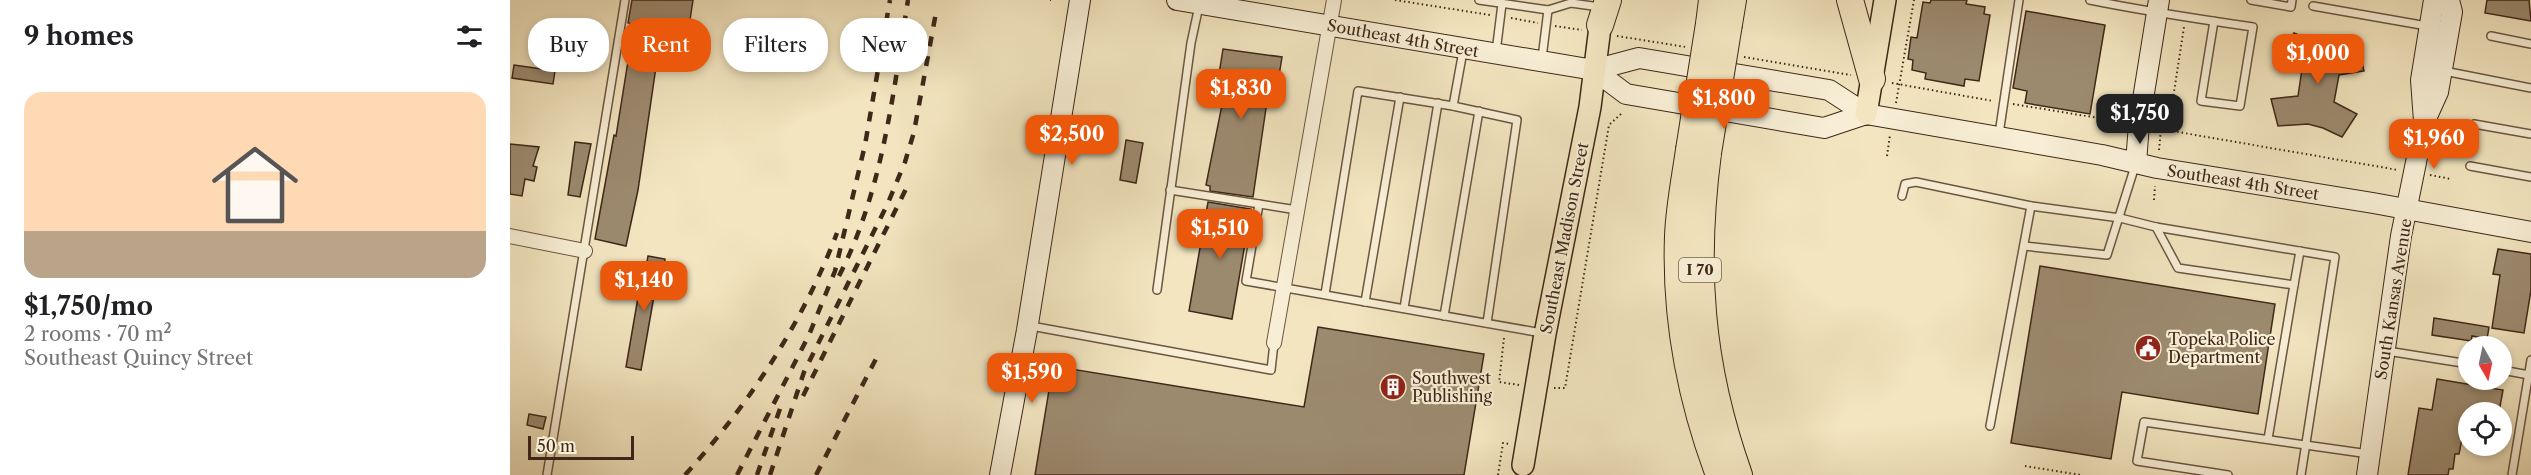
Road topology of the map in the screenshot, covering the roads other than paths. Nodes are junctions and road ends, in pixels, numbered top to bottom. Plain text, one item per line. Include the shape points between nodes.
1 (625, 0) edge
2 (1080, 0) edge
3 (1177, 0) edge
4 (1334, 0) edge
5 (1479, 0) edge
6 (1850, 0) edge
7 (1885, 0) edge
8 (2019, 0) edge
9 (2090, 0) edge
10 (2251, 0) edge
11 (2292, 0) edge
12 (2434, 0) edge
13 (2449, 0) edge
14 (1200, 4) junction
15 (1502, 4) junction
16 (1558, 4) edge
17 (2313, 6) dead end
18 (2158, 7) edge
19 (1548, 10) junction
20 (1721, 12) edge
21 (1603, 13) edge
22 (2214, 21) junction
23 (1329, 25) junction
24 (2430, 27) junction
25 (2491, 36) dead end
26 (2531, 44) edge
27 (1464, 48) junction
28 (1496, 54) junction
29 (1542, 61) junction
30 (1594, 70) junction
31 (2442, 70) junction
32 (1872, 79) junction
33 (2531, 88) edge
34 (1400, 97) junction
35 (1438, 103) junction
36 (1453, 106) junction
37 (1479, 111) junction
38 (1866, 114) junction
39 (2424, 123) junction
40 (2474, 124) dead end
41 (2531, 134) edge
42 (1998, 137) junction
43 (2136, 163) junction
44 (2469, 166) dead end
45 (2531, 177) edge
46 (1170, 190) junction
47 (1902, 196) dead end
48 (1259, 204) junction
49 (2031, 206) junction
50 (1297, 210) junction
51 (2408, 210) junction
52 (2120, 219) junction
53 (2156, 227) junction
54 (2531, 232) edge
55 (510, 236) edge
56 (2024, 246) junction
57 (585, 251) junction
58 (2300, 251) junction
59 (2294, 285) junction
60 (1283, 287) junction
61 (1156, 290) dead end
62 (1325, 294) junction
63 (1365, 302) junction
64 (1404, 308) junction
65 (1444, 316) junction
66 (1487, 323) junction
67 (1027, 326) junction
68 (1545, 334) junction
69 (1274, 343) joint
70 (2385, 351) junction
71 (2531, 360) edge
72 (2458, 362) edge
73 (2512, 372) edge
74 (2529, 375) junction
75 (1702, 383) junction
76 (1990, 426) dead end
77 (2268, 440) junction
78 (2306, 445) junction
79 (2370, 454) junction
80 (1522, 470) edge
81 (547, 475) edge
82 (1000, 475) edge
83 (1719, 475) edge
84 (1739, 475) edge
85 (2228, 475) edge
86 (2301, 475) edge
87 (2367, 475) edge
88 (2511, 475) edge

1 - 57 lane
2 - 67 street
3 - 14 street, Southeast 4th Street
4 - 23 street
5 - 15 lane
6 - 32 highway
7 - 32 main road
8 - 42 lane
9 - 18 lane
10 - 11 lane via 2291,7
12 - 24 street, South Kansas Avenue
13 - 31 street, South Kansas Avenue via 2452,12
14 - 23 street, Southeast 4th Street
14 - 46 lane
15 - 19 lane
15 - 28 lane
16 - 19 lane
16 - 21 lane via 1571,3
17 - 24 lane
18 - 22 lane via 2185,17
18 - 43 street
19 - 29 lane
20 - 75 highway, I 70, bridge via 1698,151
21 - 30 main road, Southeast Madison Street
22 - 22 lane via 2253,27 2240,106 2201,101
23 - 27 street, Southeast 4th Street
23 - 50 street
24 - 39 street, South Kansas Avenue via 2421,80
25 - 26 lane
27 - 28 street, Southeast 4th Street
27 - 36 lane
28 - 29 street, Southeast 4th Street
29 - 30 street, Southeast 4th Street
30 - 38 street, Southeast 4th Street via 1626,94 1824,128
30 - 38 street, Southeast 4th Street via 1642,49 1829,90
30 - 68 main road, Southeast Madison Street
31 - 33 lane
31 - 39 street, South Kansas Avenue via 2438,92
32 - 38 main road
34 - 35 lane
34 - 62 lane via 1358,91
34 - 63 lane
35 - 36 lane
35 - 64 lane
36 - 37 lane
37 - 65 lane
37 - 66 lane via 1517,120
38 - 42 street, Southeast 4th Street
39 - 51 street, South Kansas Avenue
40 - 41 lane
42 - 43 street, Southeast 4th Street
43 - 51 street, Southeast 4th Street
43 - 52 lane
44 - 45 lane
46 - 48 lane
46 - 61 lane
47 - 49 lane via 1905,184 1916,182
48 - 50 lane
48 - 60 lane via 1246,281
49 - 52 lane
49 - 56 lane
50 - 60 street
51 - 54 street, Southeast 4th Street
51 - 70 street, South Kansas Avenue
52 - 53 lane
52 - 56 lane via 2107,255
53 - 58 lane
53 - 59 lane via 2178,268
55 - 57 street
56 - 76 lane
57 - 81 lane
58 - 59 lane
58 - 78 lane via 2335,257
59 - 77 lane
60 - 62 lane
60 - 69 street
62 - 63 lane
63 - 64 lane
64 - 65 lane
65 - 66 lane
66 - 68 lane
67 - 69 lane via 1270,370
67 - 82 street
68 - 80 main road, Southeast Madison Street
70 - 72 lane
70 - 79 street, South Kansas Avenue
71 - 74 lane
73 - 74 lane
74 - 88 lane
75 - 83 highway, I 70 via 1698,415
75 - 84 highway, I 70
77 - 78 lane
77 - 85 lane via 2144,422 2137,462
78 - 79 lane
78 - 86 lane
79 - 87 street, South Kansas Avenue

